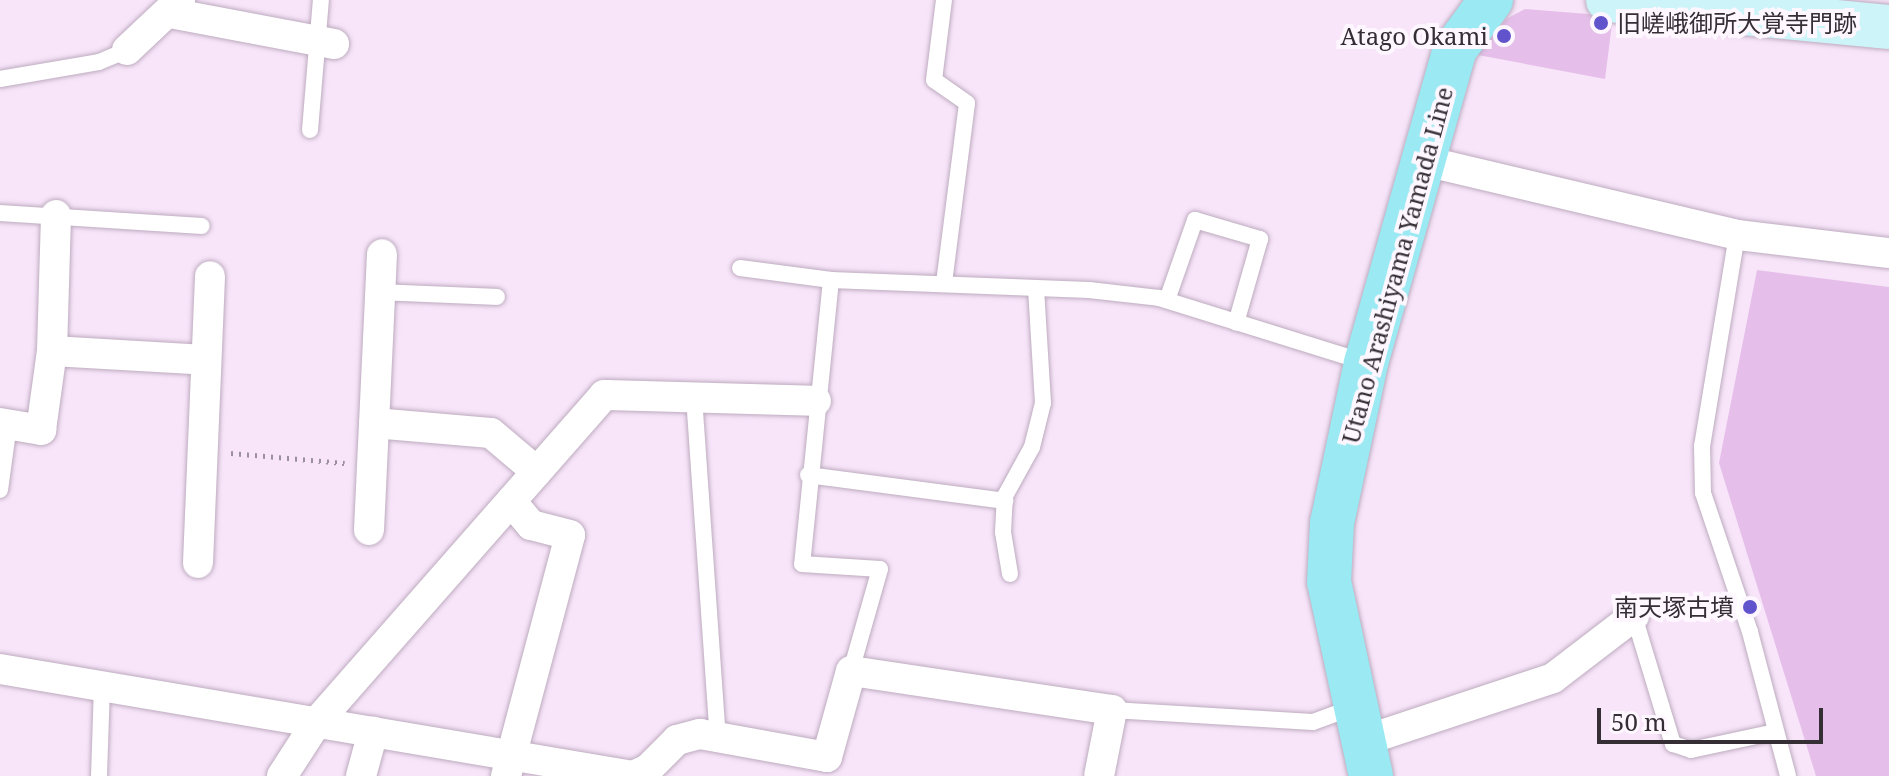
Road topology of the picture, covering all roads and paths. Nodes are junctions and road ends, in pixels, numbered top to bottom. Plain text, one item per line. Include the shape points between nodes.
1 (321, 0) edge
2 (944, 0) edge
3 (1491, 0) edge
4 (1608, 0) edge
5 (175, 7) edge
6 (1889, 27) edge
7 (326, 42) junction
8 (127, 50) joint
9 (0, 79) edge
10 (310, 130) dead end
11 (1425, 161) junction
12 (0, 213) edge
13 (56, 215) junction
14 (202, 226) dead end
15 (1737, 235) junction
16 (1889, 253) edge
17 (382, 254) dead end
18 (740, 268) dead end
19 (210, 276) dead end
20 (831, 280) junction
21 (944, 283) junction
22 (1036, 289) junction
23 (380, 292) junction
24 (497, 297) dead end
25 (1167, 300) junction
26 (1236, 323) junction
27 (52, 351) junction
28 (206, 360) junction
29 (1366, 363) junction
30 (694, 397) junction
31 (816, 401) junction
32 (4, 423) edge
33 (374, 423) junction
34 (203, 450) junction
35 (372, 465) junction
36 (537, 472) junction
37 (808, 475) junction
38 (0, 490) edge
39 (511, 501) junction
40 (1005, 501) junction
41 (369, 530) dead end
42 (198, 563) dead end
43 (1010, 574) dead end
44 (1634, 616) joint
45 (0, 669) edge
46 (851, 671) junction
47 (102, 686) junction
48 (1112, 710) junction
49 (317, 722) junction
50 (373, 732) junction
51 (1775, 732) junction
52 (718, 737) junction
53 (1363, 741) edge
54 (509, 766) edge
55 (99, 776) edge
56 (282, 776) edge
57 (361, 776) edge
58 (633, 776) edge
59 (1099, 776) edge
60 (1788, 776) edge

1 - 7 lane
2 - 21 lane via 934,80 967,103
3 - 11 main road, Utano Arashiyama Yamada Line via 1455,49
4 - 6 main road
5 - 7 street
5 - 8 street
7 - 10 lane
8 - 9 lane via 99,62
11 - 15 street
11 - 29 main road, Utano Arashiyama Yamada Line
12 - 13 lane
13 - 14 lane
13 - 27 street
15 - 16 street
15 - 51 lane via 1702,446 1703,493 1750,632
17 - 23 street
18 - 20 lane
19 - 28 street
20 - 21 lane
20 - 31 lane
21 - 22 lane
22 - 25 lane
22 - 40 lane via 1043,403 1032,447
23 - 24 lane
23 - 33 street
25 - 26 lane
25 - 26 lane via 1195,220 1260,239
26 - 29 lane
27 - 28 street
27 - 32 street via 41,430
28 - 34 street
29 - 53 main road, Utano Arashiyama Yamada Line via 1332,523 1329,582
30 - 31 street
30 - 36 street via 604,395
30 - 52 lane
31 - 37 lane
32 - 38 lane
33 - 35 street
33 - 36 street via 491,433
34 - 35 path
34 - 42 street
35 - 41 street
36 - 39 street
37 - 40 lane
37 - 46 lane via 802,564 880,569
39 - 49 street
39 - 54 street via 531,525 570,535
40 - 43 lane
44 - 51 lane via 1673,744 1691,750
44 - 53 street via 1553,678
45 - 47 street
46 - 48 street
46 - 52 street via 827,757
47 - 49 street
47 - 55 lane
48 - 53 lane via 1193,719 1313,722
48 - 59 street
49 - 50 street
49 - 56 street
50 - 54 street
50 - 57 street
51 - 60 lane
52 - 58 street via 700,734 677,740
54 - 58 street

